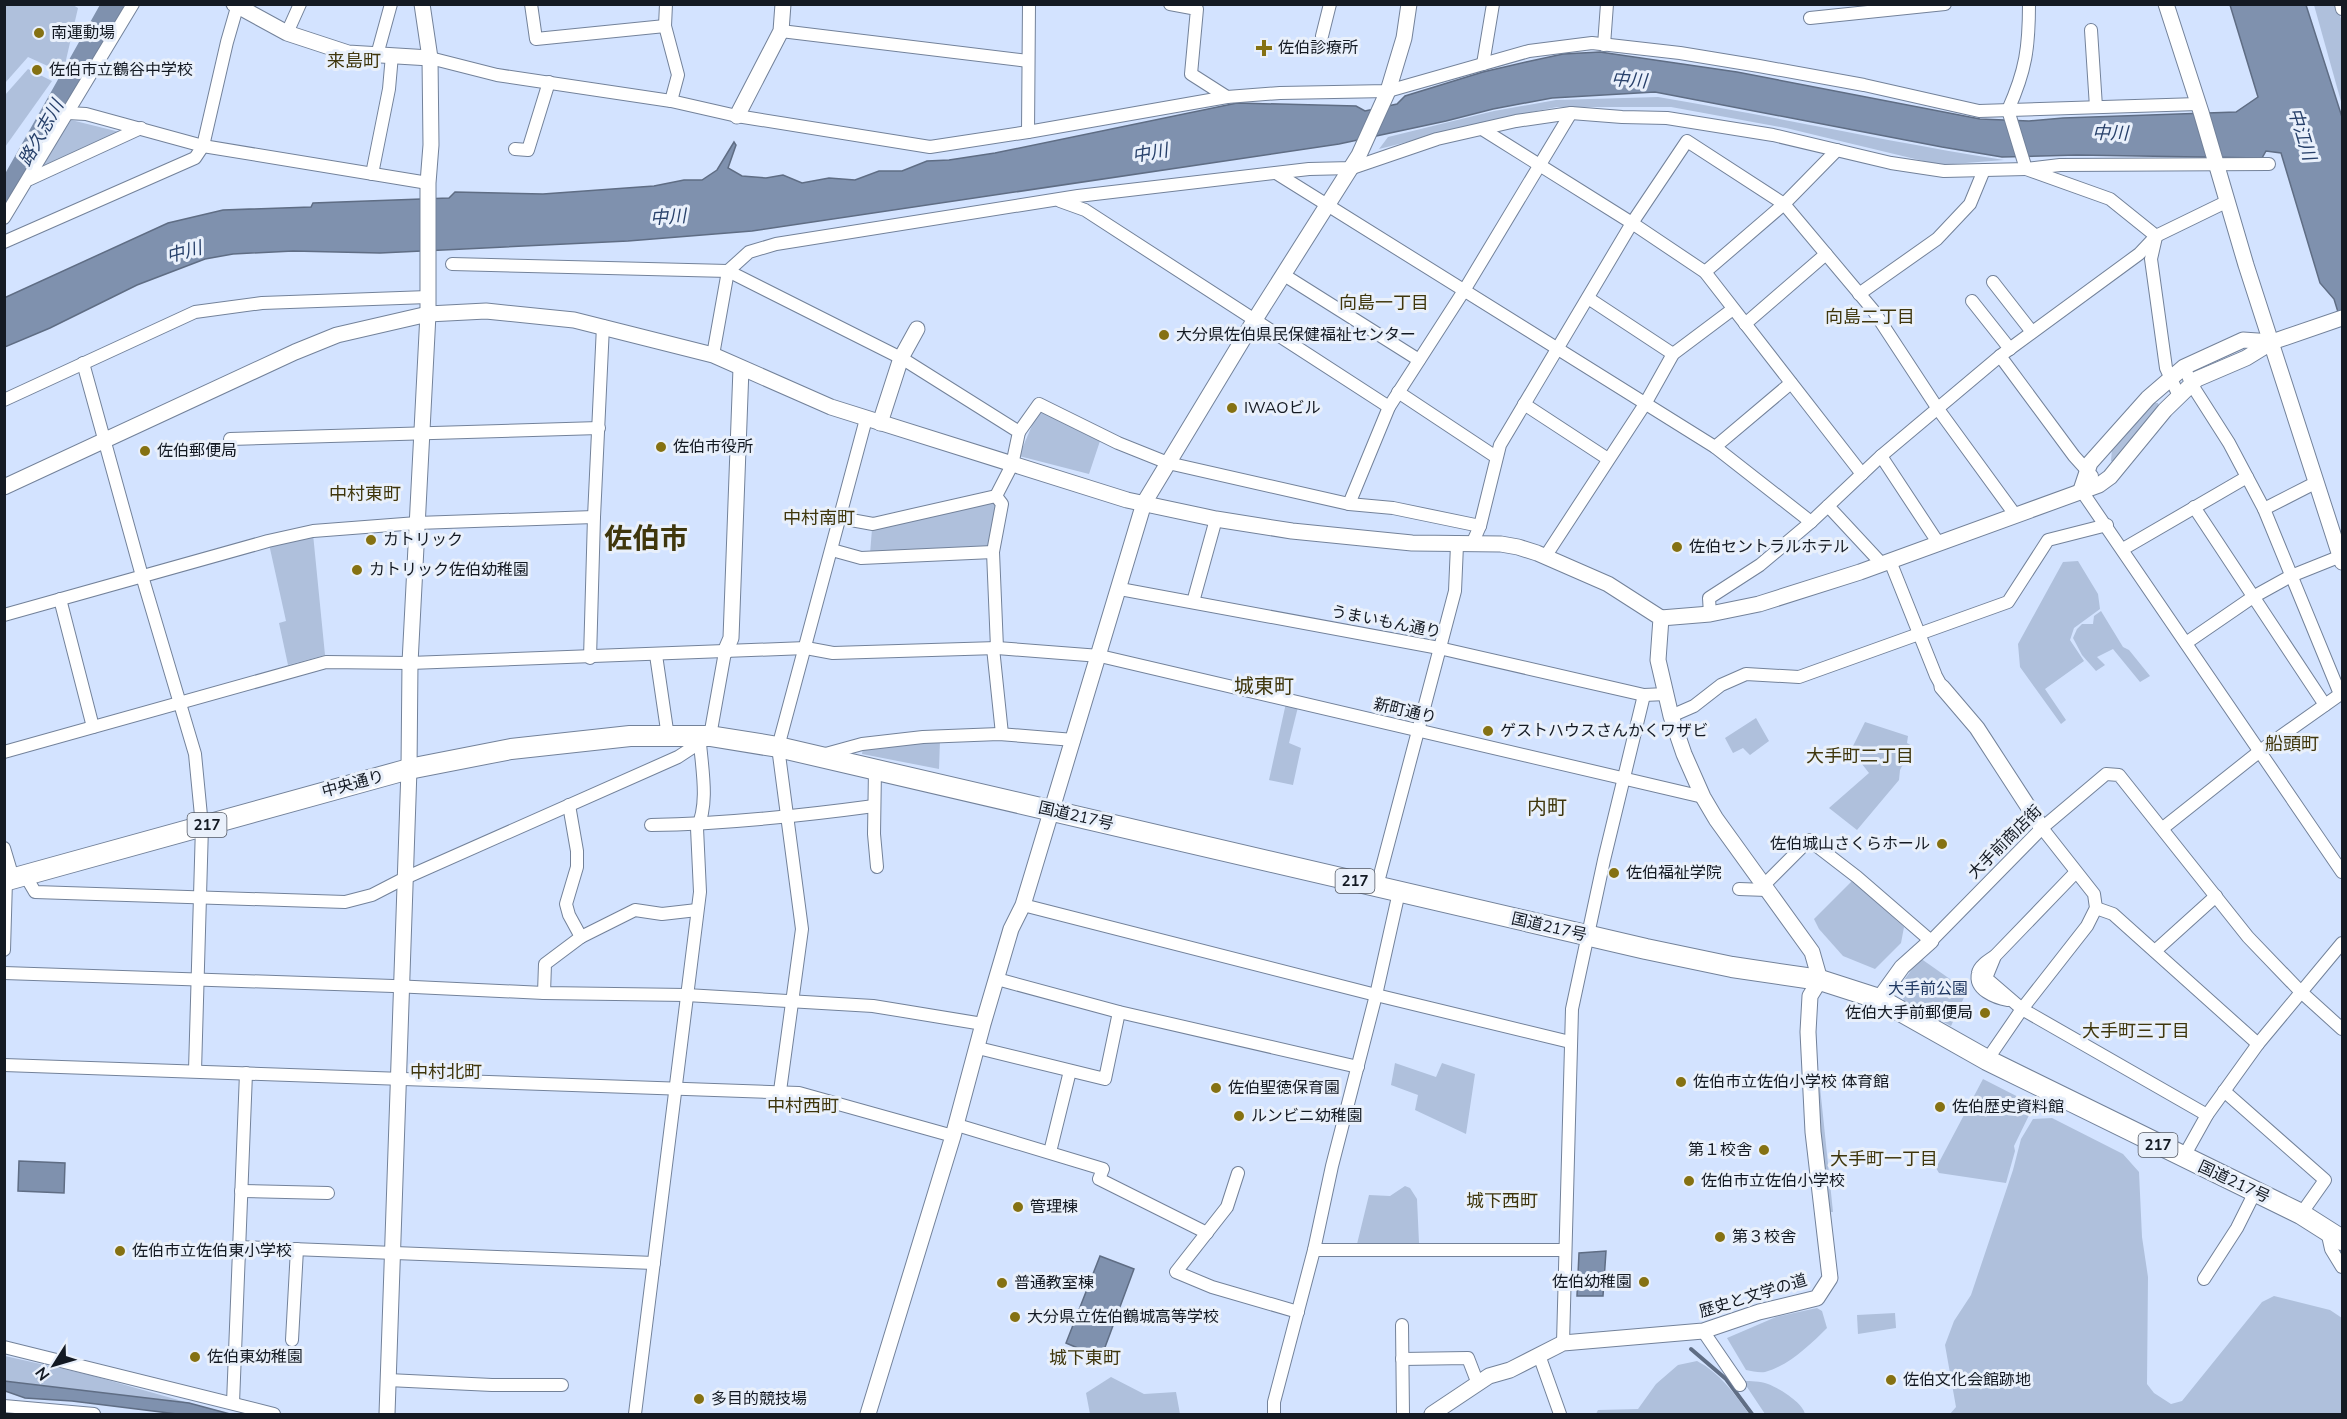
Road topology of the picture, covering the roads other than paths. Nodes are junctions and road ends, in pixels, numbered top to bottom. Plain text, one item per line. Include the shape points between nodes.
1 (133, 4) edge
2 (300, 4) edge
3 (391, 4) edge
4 (422, 4) edge
5 (531, 4) edge
6 (666, 4) edge
7 (783, 4) edge
8 (1029, 4) edge
9 (1170, 4) edge
10 (1330, 4) edge
11 (1409, 4) edge
12 (1493, 4) edge
13 (1607, 4) edge
14 (1945, 4) edge
15 (2029, 4) edge
16 (2166, 4) edge
17 (2341, 4) edge
18 (237, 5) edge
19 (1930, 5) edge
20 (2343, 9) edge
21 (1810, 18) dead end
22 (665, 26) junction
23 (2091, 30) dead end
24 (781, 32) junction
25 (287, 33) junction
26 (1322, 36) dead end
27 (1604, 45) junction
28 (385, 55) junction
29 (430, 58) junction
30 (1028, 61) junction
31 (1483, 63) junction
32 (549, 82) junction
33 (1386, 95) junction
34 (1227, 98) junction
35 (671, 101) junction
36 (2096, 107) junction
37 (2199, 108) junction
38 (2009, 112) junction
39 (68, 113) junction
40 (1571, 113) junction
41 (737, 116) junction
42 (141, 128) junction
43 (1482, 129) junction
44 (1028, 132) junction
45 (203, 146) junction
46 (515, 149) dead end
47 (1837, 150) junction
48 (1356, 161) junction
49 (2215, 161) junction
50 (2269, 164) dead end
51 (1538, 165) junction
52 (2072, 165) junction
53 (2026, 168) junction
54 (1984, 170) junction
55 (1276, 172) junction
56 (372, 174) junction
57 (30, 179) junction
58 (2070, 185) junction
59 (428, 186) junction
60 (1056, 200) junction
61 (2228, 201) junction
62 (1784, 204) junction
63 (1328, 206) junction
64 (4, 218) edge
65 (1632, 223) junction
66 (2156, 236) junction
67 (4, 242) edge
68 (1826, 254) junction
69 (452, 264) dead end
70 (728, 271) junction
71 (1705, 272) junction
72 (1284, 275) junction
73 (1993, 282) dead end
74 (1465, 289) junction
75 (1859, 294) junction
76 (428, 297) junction
77 (1588, 298) junction
78 (1972, 301) dead end
79 (1733, 309) junction
80 (428, 314) junction
81 (2343, 318) edge
82 (1254, 321) junction
83 (1745, 324) junction
84 (603, 326) junction
85 (917, 329) dead end
86 (2032, 332) junction
87 (2272, 342) junction
88 (1557, 349) junction
89 (2005, 352) junction
90 (1673, 354) junction
91 (713, 355) junction
92 (901, 358) junction
93 (1419, 360) junction
94 (83, 363) junction
95 (2184, 367) junction
96 (741, 368) junction
97 (2169, 379) junction
98 (1791, 383) junction
99 (2192, 384) junction
100 (1398, 392) junction
101 (2179, 396) junction
102 (4, 400) edge
103 (1524, 404) junction
104 (1645, 404) junction
105 (1389, 407) junction
106 (1938, 409) junction
107 (873, 421) junction
108 (599, 428) junction
109 (1019, 432) junction
110 (422, 435) junction
111 (105, 439) junction
112 (230, 439) dead end
113 (1715, 447) junction
114 (1881, 456) junction
115 (1496, 457) junction
116 (1608, 459) junction
117 (1168, 463) junction
118 (1012, 465) junction
119 (2087, 471) junction
120 (1862, 474) junction
121 (2247, 477) junction
122 (2317, 482) junction
123 (2100, 485) junction
124 (4, 487) edge
125 (2081, 490) junction
126 (996, 496) junction
127 (1144, 503) junction
128 (1349, 504) junction
129 (1828, 506) junction
130 (2194, 507) junction
131 (2264, 510) junction
132 (2016, 516) junction
133 (594, 517) junction
134 (840, 518) junction
135 (1216, 519) junction
136 (1811, 522) junction
137 (417, 523) junction
138 (2107, 525) junction
139 (1480, 526) junction
140 (1939, 544) junction
141 (1464, 545) junction
142 (2123, 549) junction
143 (832, 550) junction
144 (993, 552) junction
145 (1545, 557) junction
146 (2342, 559) edge
147 (1886, 562) junction
148 (142, 576) junction
149 (2291, 576) junction
150 (1120, 588) junction
151 (2253, 597) junction
152 (60, 599) junction
153 (1192, 602) junction
154 (1710, 614) junction
155 (4, 615) edge
156 (1661, 618) junction
157 (1920, 634) junction
158 (2186, 643) junction
159 (806, 648) junction
160 (995, 648) junction
161 (1439, 648) junction
162 (725, 652) junction
163 (656, 655) junction
164 (1100, 656) junction
165 (590, 658) junction
166 (410, 663) junction
167 (1942, 687) joint
168 (1666, 694) junction
169 (2341, 694) edge
170 (1644, 695) junction
171 (179, 703) junction
172 (2325, 705) junction
173 (1671, 716) junction
174 (93, 727) junction
175 (1418, 730) junction
176 (1002, 734) junction
177 (668, 737) junction
178 (705, 740) junction
179 (1074, 740) junction
180 (778, 747) junction
181 (2260, 751) junction
182 (4, 752) edge
183 (818, 756) junction
184 (409, 769) junction
185 (875, 769) junction
186 (1624, 780) junction
187 (1703, 797) junction
188 (569, 805) junction
189 (874, 806) junction
190 (1052, 810) junction
191 (787, 818) junction
192 (699, 824) junction
193 (651, 825) dead end
194 (202, 826) junction
195 (2042, 828) junction
196 (2163, 828) junction
197 (4, 848) edge
198 (877, 867) dead end
199 (2343, 872) edge
200 (2075, 873) junction
201 (12, 878) edge
202 (405, 878) junction
203 (1377, 886) junction
204 (1765, 888) junction
205 (1739, 889) dead end
206 (1399, 892) junction
207 (201, 897) junction
208 (2216, 897) junction
209 (1023, 904) junction
210 (2096, 908) junction
211 (697, 910) junction
212 (1588, 936) junction
213 (581, 937) junction
214 (1931, 941) junction
215 (2343, 943) edge
216 (4, 950) edge
217 (2155, 951) junction
218 (4, 973) edge
219 (197, 979) junction
220 (997, 979) junction
221 (1820, 980) junction
222 (402, 986) junction
223 (2300, 991) junction
224 (544, 993) junction
225 (686, 995) junction
226 (1376, 995) junction
227 (1879, 999) junction
228 (792, 1001) junction
229 (2017, 1005) junction
230 (1119, 1012) junction
231 (983, 1024) junction
232 (2343, 1029) edge
233 (1570, 1042) junction
234 (2258, 1044) junction
235 (978, 1048) junction
236 (1987, 1060) junction
237 (4, 1065) edge
238 (1358, 1067) junction
239 (195, 1071) junction
240 (1070, 1071) junction
241 (246, 1073) junction
242 (398, 1078) junction
243 (674, 1088) junction
244 (2224, 1090) junction
245 (780, 1091) junction
246 (2207, 1114) junction
247 (955, 1131) junction
248 (1050, 1152) junction
249 (2183, 1158) junction
250 (1238, 1173) dead end
251 (241, 1191) junction
252 (2255, 1192) junction
253 (328, 1193) dead end
254 (2301, 1214) junction
255 (1207, 1233) junction
256 (2335, 1235) edge
257 (239, 1247) junction
258 (297, 1249) junction
259 (1314, 1250) junction
260 (1565, 1250) junction
261 (393, 1252) junction
262 (654, 1263) junction
263 (2343, 1267) edge
264 (2204, 1279) dead end
265 (1298, 1312) junction
266 (1402, 1325) dead end
267 (1703, 1331) junction
268 (292, 1340) dead end
269 (1563, 1343) junction
270 (4, 1347) edge
271 (1539, 1355) junction
272 (1402, 1359) junction
273 (388, 1380) junction
274 (1478, 1384) junction
275 (562, 1385) dead end
276 (1740, 1385) dead end
277 (233, 1403) junction
278 (4, 1406) edge
279 (94, 1414) edge
280 (274, 1414) edge
281 (387, 1414) edge
282 (635, 1414) edge
283 (868, 1414) edge
284 (1274, 1414) edge
285 (1403, 1414) edge
286 (1432, 1414) edge
287 (1560, 1414) edge

1 - 39 street
2 - 25 street
3 - 28 street
4 - 29 street
5 - 22 street via 536,39
6 - 22 street
7 - 24 street
8 - 30 street
9 - 34 street via 1197,9 1191,74
10 - 26 street
11 - 33 street via 1404,38
12 - 31 street
13 - 27 street
14 - 19 street
15 - 38 street via 2028,51
16 - 37 street
17 - 20 street
18 - 25 street
18 - 45 street
19 - 21 street
22 - 35 street via 678,75
23 - 36 street
24 - 30 street
24 - 41 street
25 - 28 street via 348,53
27 - 31 street via 1529,51
27 - 38 street via 1759,66 1979,111
28 - 29 street
28 - 56 street via 389,89
29 - 32 street via 497,75
29 - 59 street
30 - 44 street
31 - 33 street
32 - 35 street
32 - 46 street via 528,150
33 - 34 street via 1280,93
33 - 48 street
34 - 44 street
35 - 41 street
36 - 37 street
36 - 38 street
37 - 49 street
38 - 53 street
39 - 42 street
39 - 57 street
40 - 43 street
40 - 47 street via 1667,118
40 - 51 street
41 - 44 street via 930,147
42 - 45 street
42 - 57 street
43 - 48 street
43 - 51 street
45 - 56 street
45 - 67 street via 195,158
47 - 54 street via 1944,171
47 - 62 street
48 - 55 street
48 - 63 street
49 - 50 street
49 - 52 street
49 - 61 street
51 - 65 street
51 - 74 street
52 - 53 street
52 - 58 street via 2065,175
53 - 54 street
53 - 58 street
54 - 75 street via 1970,204 1936,239
55 - 60 street
55 - 63 street
56 - 59 street
57 - 64 street
58 - 66 street via 2110,199
59 - 76 street
60 - 70 street via 776,244 749,252
60 - 82 street via 1085,210
61 - 66 street
61 - 87 street
62 - 65 street via 1687,141
62 - 68 street
62 - 71 street
63 - 72 street
63 - 74 street
65 - 71 street
65 - 77 street
66 - 86 street via 2139,254
66 - 97 street via 2151,259
68 - 75 street
68 - 83 street
69 - 70 street
70 - 91 street
70 - 92 street
71 - 79 street
72 - 82 street
72 - 93 street
73 - 86 street
74 - 88 street
74 - 93 street
75 - 106 street
76 - 80 street
76 - 94 street via 262,303 195,312
77 - 88 street
77 - 90 street
78 - 89 street
79 - 83 street
79 - 90 street
80 - 84 street via 486,311 546,315
80 - 110 street
80 - 111 street via 337,335
81 - 87 street
82 - 105 street
82 - 117 street
83 - 98 street
84 - 91 street
84 - 108 street
85 - 92 street
86 - 89 street
87 - 95 street via 2243,340
87 - 99 street
87 - 122 street
88 - 103 street
88 - 104 street
89 - 106 street
89 - 119 street
90 - 104 street
91 - 96 street
92 - 107 street
92 - 109 street
93 - 100 street
94 - 102 street
94 - 111 street
95 - 97 street
95 - 99 street
96 - 107 street
96 - 162 street via 731,638
97 - 101 street
97 - 119 street via 2148,398
98 - 113 street
98 - 120 street
99 - 101 street
99 - 121 street
100 - 105 street
100 - 115 street
101 - 123 street
103 - 115 street
103 - 116 street
104 - 113 street
104 - 116 street
105 - 128 street
106 - 114 street
106 - 132 street
107 - 118 street
107 - 134 street
108 - 110 street
108 - 133 street
109 - 117 street via 1039,404
109 - 118 street
110 - 112 street
110 - 137 street
111 - 124 street
111 - 148 street
113 - 136 street
114 - 120 street
114 - 140 street
115 - 139 street
116 - 145 street
117 - 127 street
117 - 128 street
118 - 126 street
118 - 127 street
119 - 123 street
119 - 125 street
120 - 129 street
121 - 130 street
121 - 131 street
122 - 131 street
122 - 146 street
123 - 125 street
125 - 132 street
125 - 138 street
126 - 134 street via 873,524
126 - 144 street via 1002,504
127 - 135 street
127 - 150 street
128 - 139 street via 1392,508
129 - 136 street
129 - 147 street
130 - 142 street
130 - 151 street
131 - 149 street
132 - 140 street
133 - 137 street
133 - 165 street
134 - 143 street
135 - 141 street via 1292,531
135 - 153 street
136 - 154 street via 1760,565 1709,598
137 - 148 street via 313,531
137 - 166 street
138 - 142 street
138 - 157 street via 2048,540 2008,602
139 - 141 street
140 - 147 street
141 - 145 street via 1501,544
141 - 161 street
142 - 158 street
143 - 144 street via 861,558
143 - 159 street
144 - 160 street
145 - 156 street via 1608,584
146 - 149 street
147 - 154 street via 1759,604
147 - 157 street
148 - 152 street
148 - 171 street
149 - 151 street
149 - 169 street
150 - 153 street, うまいもん通り
150 - 164 street
151 - 158 street
151 - 172 street
152 - 155 street
152 - 174 street
153 - 161 street, うまいもん通り
154 - 156 street
156 - 168 street via 1658,660
157 - 167 street
157 - 173 street via 1799,676 1746,674
158 - 181 street
159 - 160 street, 新町通り via 833,653
159 - 162 street, 新町通り
159 - 180 street
160 - 164 street, 新町通り
160 - 176 street
161 - 170 street, うまいもん通り
161 - 175 street
162 - 163 street, 新町通り
162 - 178 street
163 - 165 street, 新町通り
163 - 177 street
164 - 175 street, 新町通り
164 - 179 street
165 - 166 street, 新町通り
166 - 171 street, 新町通り via 326,662
166 - 184 street
167 - 195 street via 1977,728
168 - 170 street, うまいもん通り
168 - 173 street
169 - 172 street
170 - 186 street
171 - 174 street, 新町通り
171 - 194 street via 195,754
172 - 181 street
173 - 187 street
174 - 182 street, 新町通り
175 - 186 street, 新町通り
175 - 203 street
176 - 179 street
176 - 183 street via 872,743
177 - 178 highway, 中央通り / 217
177 - 184 highway, 中央通り / 217 via 630,736 511,748
178 - 180 highway, 国道217号 / 217
178 - 188 street via 678,757
178 - 192 street
179 - 190 street
180 - 183 highway, 国道217号 / 217
180 - 191 street
181 - 196 street
181 - 199 street
183 - 185 highway, 国道217号 / 217
184 - 194 highway, 中央通り / 217
184 - 202 street
185 - 189 street
185 - 190 highway, 国道217号 / 217
186 - 187 street, 新町通り
186 - 212 street
187 - 204 street
188 - 202 street
188 - 213 street via 577,867 566,904
189 - 191 street
189 - 198 street
190 - 203 highway, 国道217号 / 217
190 - 209 street
191 - 192 street
191 - 228 street via 802,928
192 - 193 street
192 - 211 street
194 - 201 highway, 中央通り / 217
194 - 207 street
195 - 196 street, 大手前商店街 via 2106,774 2120,775
195 - 200 street
195 - 214 street, 大手前商店街
196 - 208 street, 大手前商店街
197 - 201 street
200 - 210 street via 2094,894
200 - 229 street via 1995,956 1986,978
201 - 207 street via 34,892
201 - 216 street
202 - 207 street via 372,895 345,902
202 - 222 street
203 - 206 highway, 国道217号 / 217
204 - 205 street
204 - 214 street via 1809,840
204 - 221 street via 1812,952
206 - 212 highway, 国道217号 / 217
206 - 226 street
207 - 219 street
208 - 217 street
208 - 223 street, 大手前商店街
209 - 220 street via 1011,929
209 - 226 street
210 - 217 street via 2113,914
210 - 229 street via 2087,926
211 - 213 street via 662,914 635,910
211 - 225 street
212 - 221 highway, 国道217号 / 217 via 1732,967
212 - 233 street via 1572,1009
213 - 224 street via 545,964
214 - 227 street, 大手前商店街 via 1902,967
215 - 223 street
217 - 234 street
218 - 219 street
219 - 222 street
219 - 239 street
220 - 230 street
220 - 231 street
221 - 227 highway, 国道217号 / 217
221 - 267 street, 歴史と文学の道 via 1810,996 1808,1032 1813,1132 1830,1278 1817,1298
222 - 224 street
222 - 242 street
223 - 232 street, 大手前商店街
223 - 234 street
224 - 225 street
225 - 228 street
225 - 243 street
226 - 233 street
226 - 238 street
227 - 236 highway, 国道217号 / 217
228 - 231 street via 873,1006
228 - 245 street
229 - 236 street
229 - 246 street
230 - 238 street
230 - 240 street via 1105,1079
231 - 235 street
233 - 260 street
234 - 244 street
235 - 240 street
235 - 247 street
236 - 249 highway, 国道217号 / 217
237 - 239 street
238 - 259 street
239 - 241 street
240 - 248 street
241 - 242 street
241 - 251 street
242 - 243 street
242 - 261 street
243 - 245 street
243 - 262 street
244 - 246 street
244 - 254 street via 2325,1180
245 - 247 street
246 - 249 street
247 - 248 street
247 - 283 street
248 - 255 street via 1104,1169 1099,1179
249 - 252 highway, 国道217号 / 217
250 - 255 street via 1227,1207
251 - 253 street
251 - 257 street
252 - 254 highway, 国道217号 / 217
252 - 264 street
254 - 256 highway, 国道217号 / 217
255 - 265 street via 1176,1272 1212,1287
256 - 263 street via 2331,1249
257 - 258 street
257 - 277 street
258 - 261 street
258 - 268 street
259 - 260 street
259 - 265 street
260 - 269 street
261 - 262 street
261 - 273 street
262 - 282 street
265 - 284 street
266 - 272 street
267 - 269 street, 歴史と文学の道
267 - 276 street
269 - 271 street, 歴史と文学の道
270 - 277 street
271 - 274 street, 歴史と文学の道
271 - 287 street
272 - 274 street via 1468,1358
272 - 285 street
273 - 275 street
273 - 281 street
274 - 286 street, 歴史と文学の道
277 - 280 street
278 - 279 street

